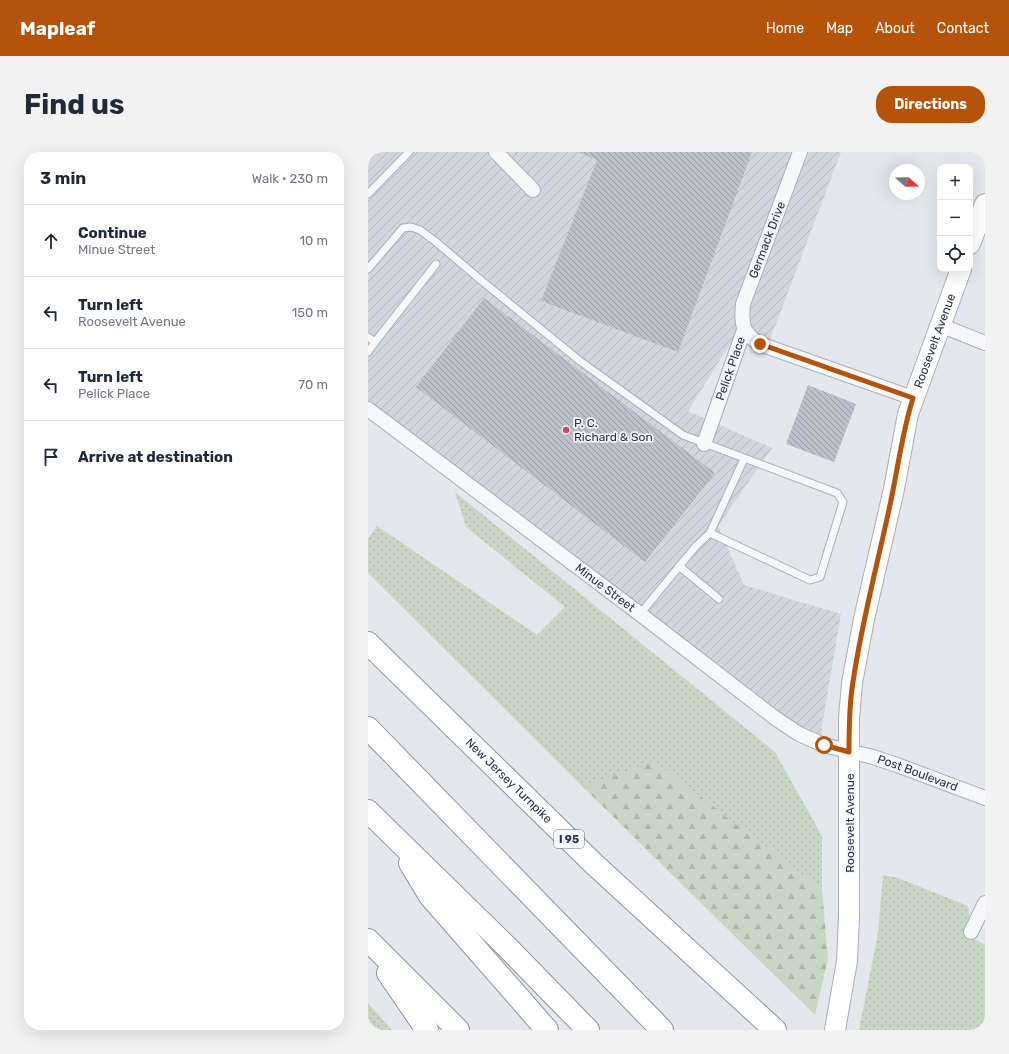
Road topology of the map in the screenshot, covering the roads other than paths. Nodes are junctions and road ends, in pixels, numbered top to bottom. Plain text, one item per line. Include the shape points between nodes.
1 (409, 152) edge
2 (496, 152) edge
3 (800, 152) edge
4 (533, 190) dead end
5 (368, 194) edge
6 (985, 204) edge
7 (973, 236) edge
8 (436, 264) dead end
9 (368, 269) edge
10 (960, 272) edge
11 (940, 325) junction
12 (744, 330) junction
13 (368, 338) edge
14 (375, 342) junction
15 (985, 343) edge
16 (368, 352) edge
17 (913, 398) junction
18 (368, 409) edge
19 (704, 444) junction
20 (744, 459) junction
21 (710, 533) junction
22 (679, 566) junction
23 (720, 599) dead end
24 (640, 614) junction
25 (368, 643) edge
26 (368, 728) edge
27 (849, 752) junction
28 (985, 798) edge
29 (368, 811) edge
30 (395, 838) junction
31 (985, 903) edge
32 (971, 932) dead end
33 (368, 940) edge
34 (368, 944) edge
35 (836, 1024) edge
36 (427, 1030) edge
37 (458, 1030) edge
38 (547, 1030) edge
39 (588, 1030) edge
40 (662, 1030) edge
41 (775, 1030) edge

1 - 5 lane
2 - 4 street
3 - 12 street, Germack Drive via 743,304
6 - 7 main road
8 - 14 lane
9 - 19 lane via 404,228 420,230 580,361 683,435
10 - 11 main road, Roosevelt Avenue
11 - 15 street
11 - 17 main road, Roosevelt Avenue
12 - 17 street, Pelick Place via 760,344
12 - 19 street, Pelick Place
13 - 14 lane
14 - 16 lane
17 - 27 main road, Roosevelt Avenue via 858,651 851,697
18 - 24 street, Minue Street
19 - 20 lane
20 - 21 lane
20 - 21 lane via 837,493 843,502 820,577 810,580
21 - 22 lane
22 - 23 lane
22 - 24 lane
24 - 27 street, Minue Street via 799,734
25 - 41 highway, New Jersey Turnpike / I 95 via 594,864
26 - 40 highway
27 - 28 street, Post Boulevard via 897,765
27 - 35 main road, Roosevelt Avenue via 847,962
29 - 30 highway
30 - 38 highway via 430,896
30 - 39 highway
31 - 32 street
33 - 37 highway
34 - 36 highway

